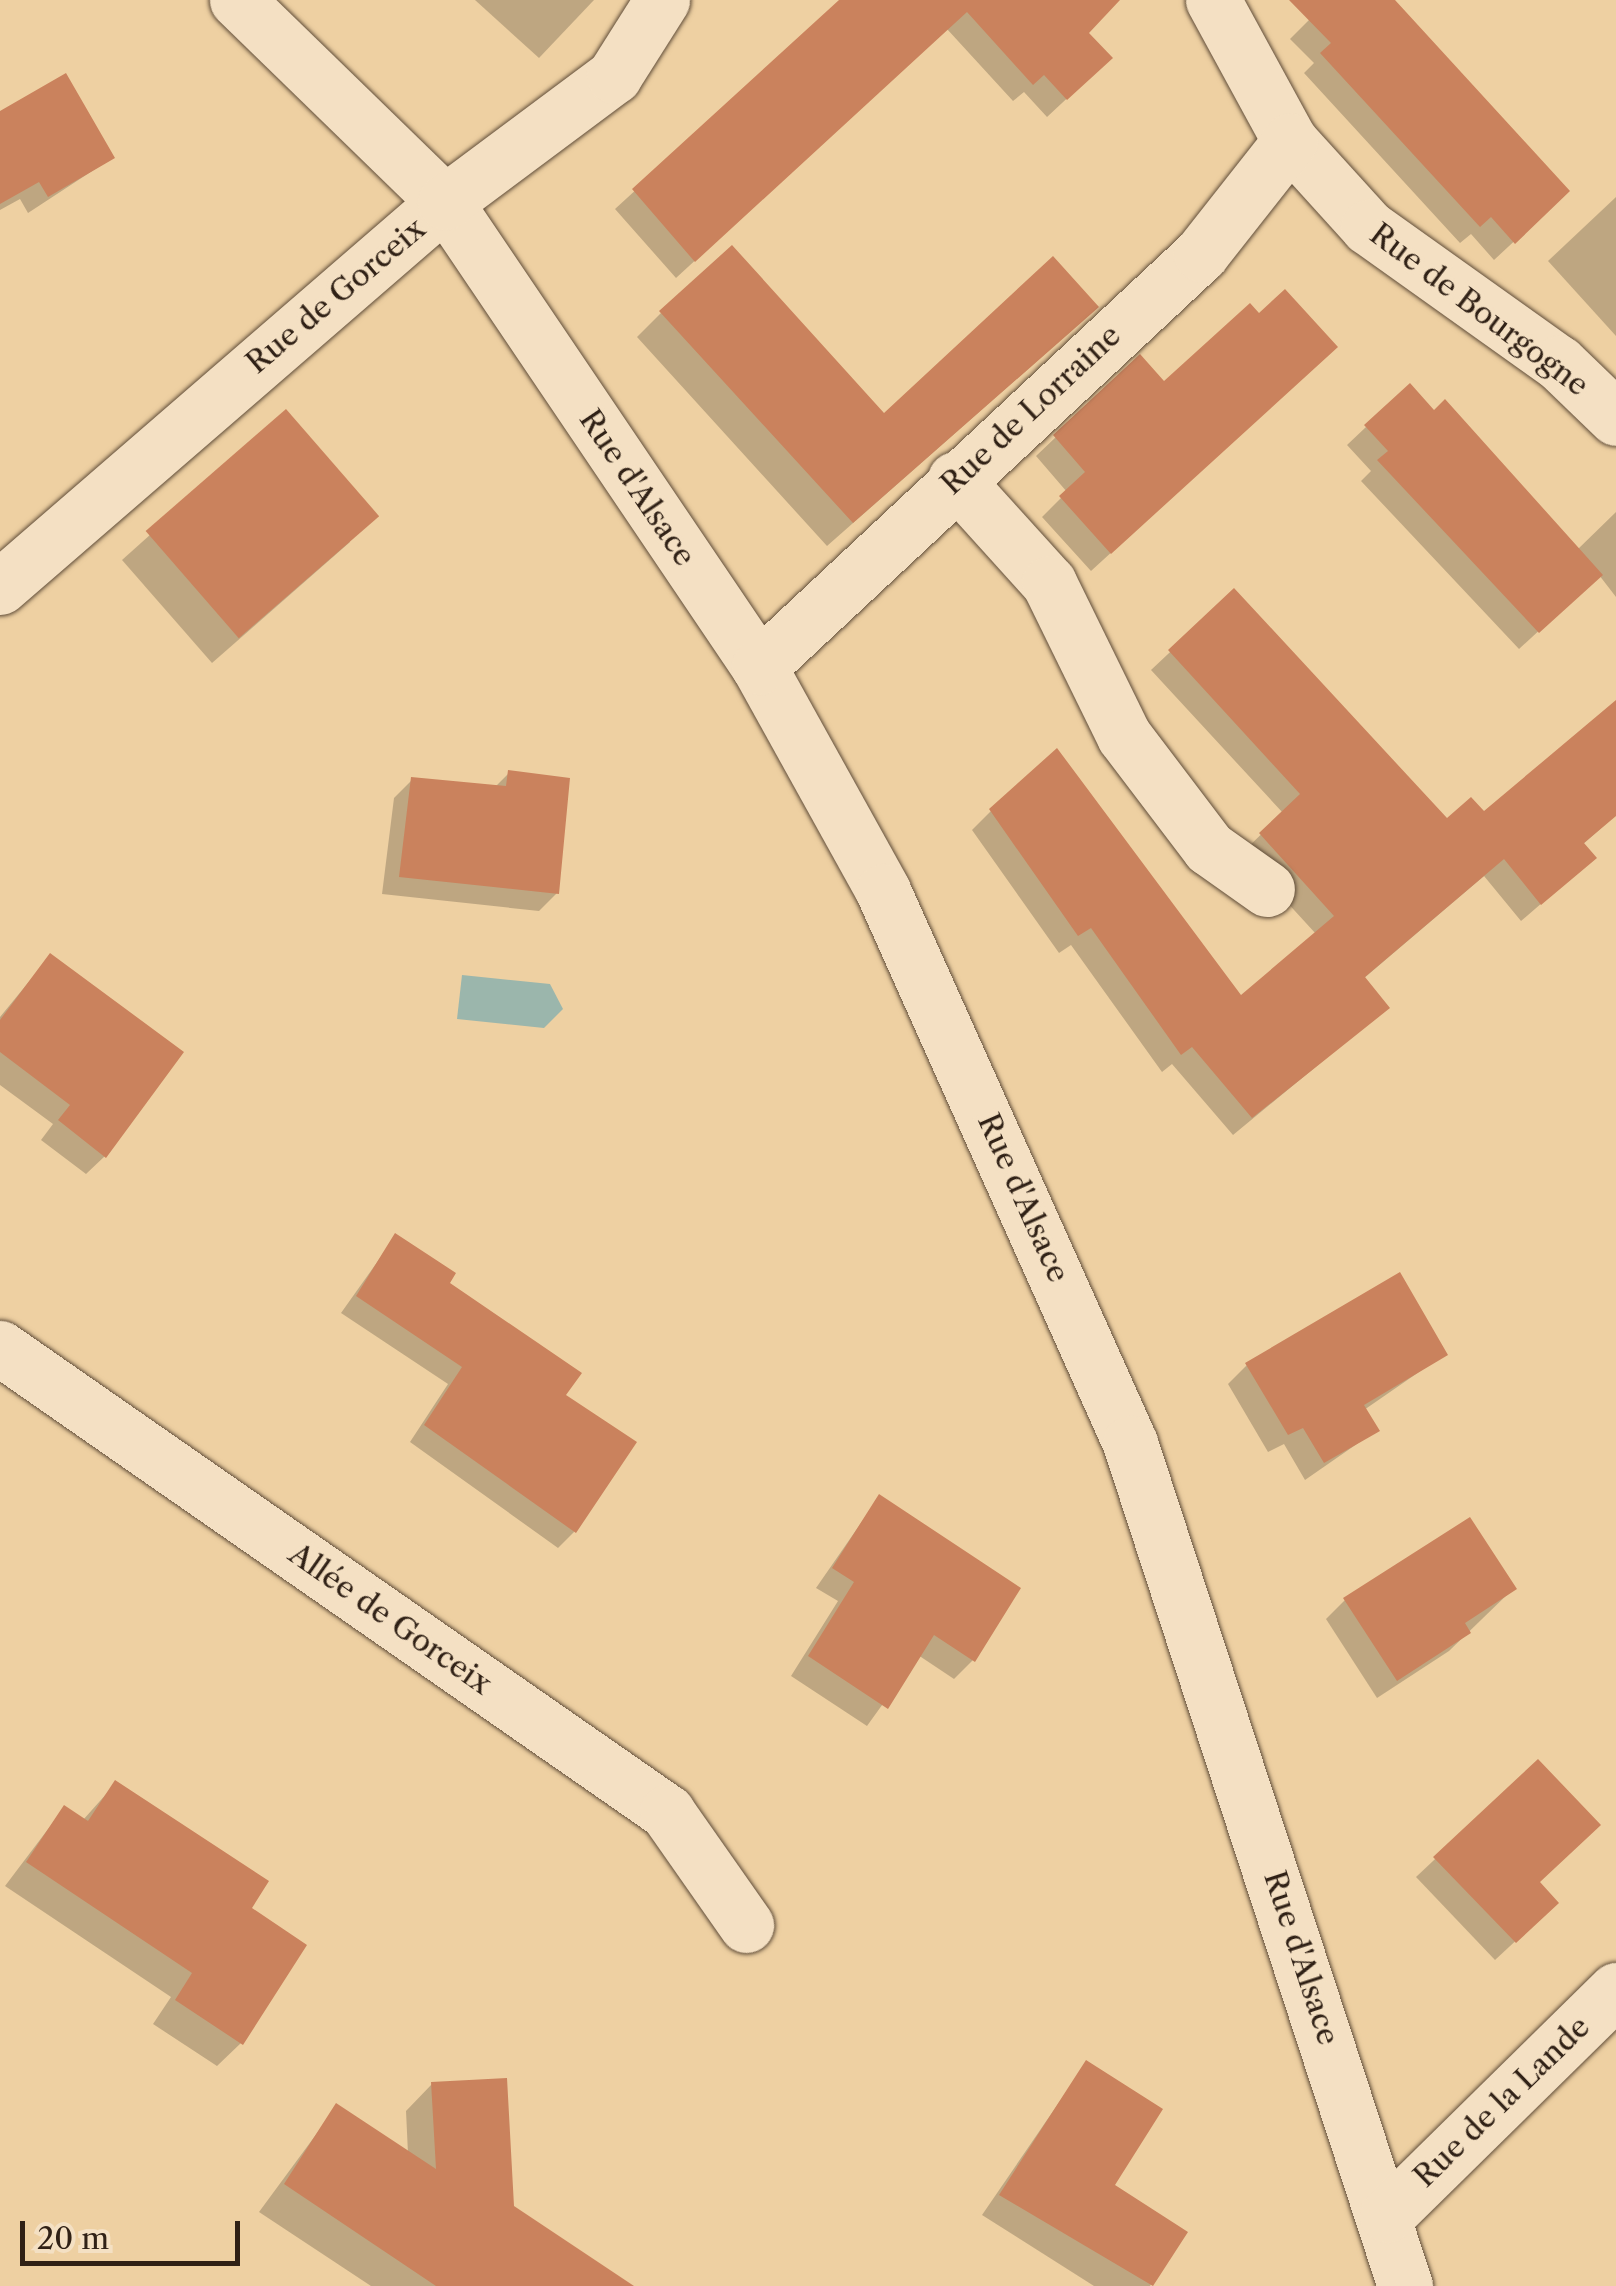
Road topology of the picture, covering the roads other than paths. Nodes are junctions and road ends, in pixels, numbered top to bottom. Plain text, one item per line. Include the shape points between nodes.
1 (236, 0) edge
2 (662, 0) edge
3 (1214, 0) edge
4 (1290, 141) junction
5 (445, 202) junction
6 (1616, 418) edge
7 (955, 479) junction
8 (0, 587) edge
9 (759, 667) junction
10 (1267, 889) dead end
11 (0, 1348) edge
12 (746, 1926) dead end
13 (1616, 1990) edge
14 (1387, 2214) junction
15 (1406, 2286) edge

1 - 5 street, Rue d'Alsace
2 - 5 street, Rue de Gorceix via 614,76
3 - 4 street, Rue de Bourgogne
4 - 6 street, Rue de Bourgogne via 1368,228 1559,362
4 - 7 street, Rue de Lorraine via 1201,254
5 - 8 street, Rue de Gorceix
5 - 9 street, Rue d'Alsace
7 - 9 street, Rue de Lorraine
7 - 10 street via 1049,582 1124,736 1209,848
9 - 14 street, Rue d'Alsace via 884,891 1130,1443
11 - 12 street, Allée de Gorceix via 667,1812
13 - 14 street, Rue de la Lande
14 - 15 street, Rue d'Alsace

